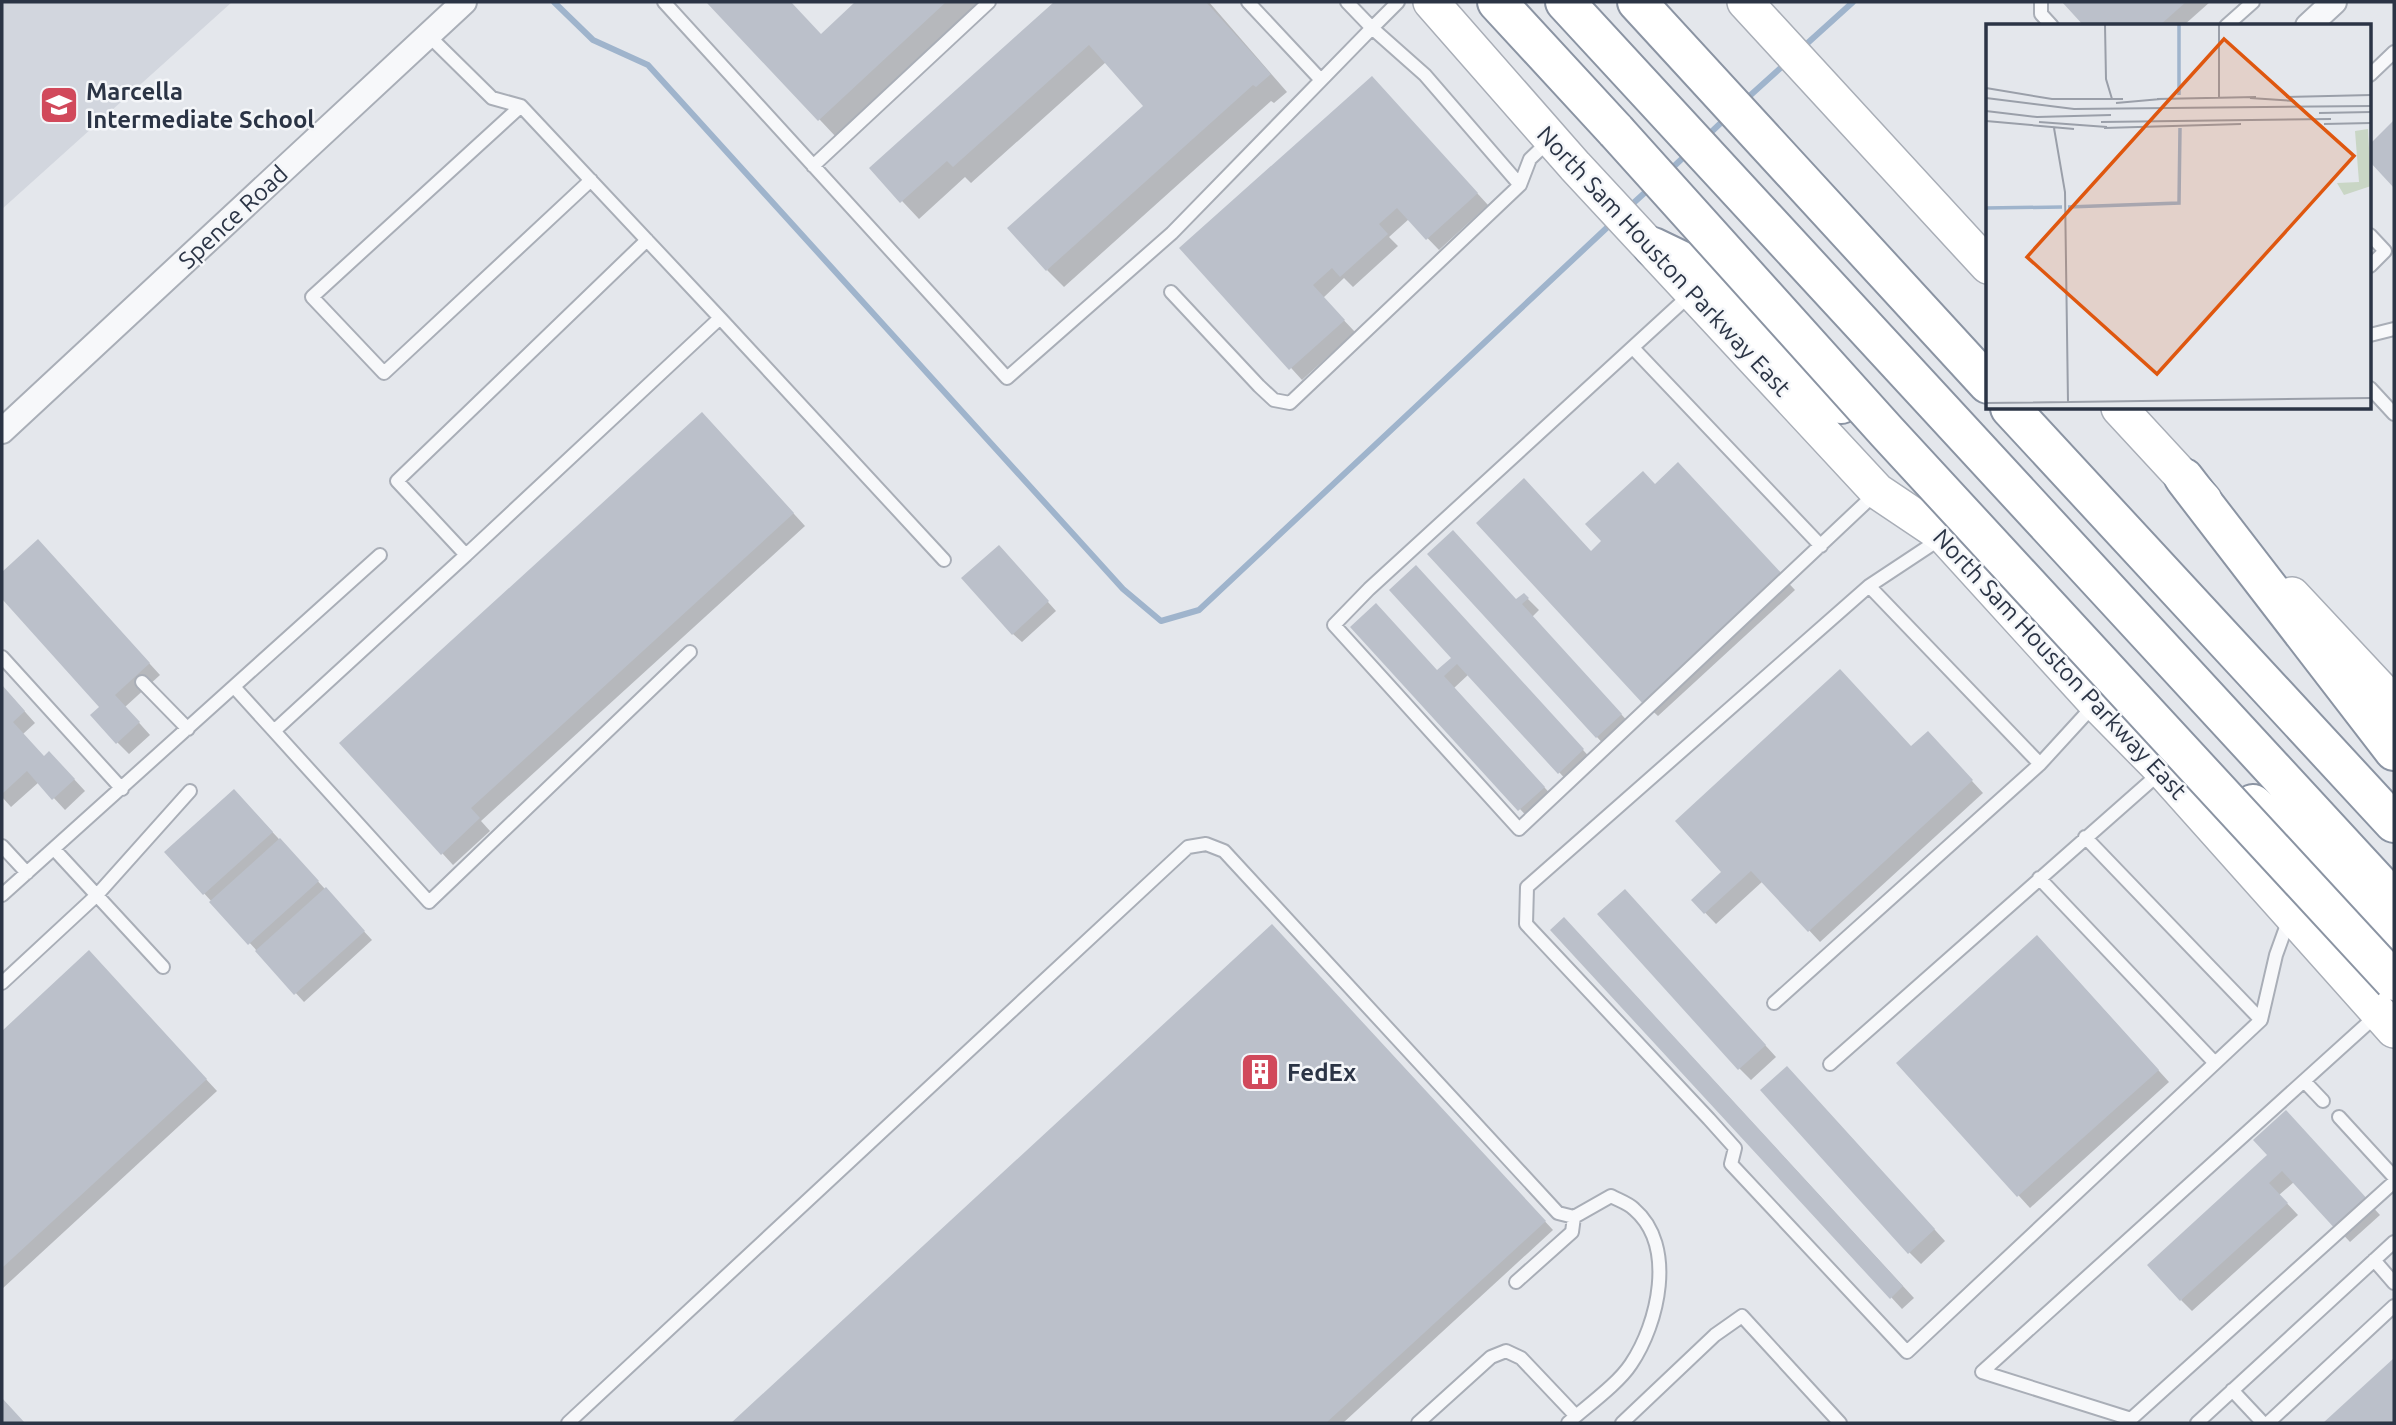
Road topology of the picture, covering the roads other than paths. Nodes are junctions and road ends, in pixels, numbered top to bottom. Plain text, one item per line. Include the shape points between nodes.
1 (464, 2) edge
2 (664, 2) edge
3 (989, 2) edge
4 (1248, 2) edge
5 (1347, 2) edge
6 (1398, 2) edge
7 (1431, 2) edge
8 (1497, 2) edge
9 (1565, 2) edge
10 (1637, 2) edge
11 (2041, 2) edge
12 (2253, 2) edge
13 (2334, 2) edge
14 (1749, 6) edge
15 (2050, 24) edge
16 (2228, 24) edge
17 (2310, 24) edge
18 (1372, 29) junction
19 (428, 35) junction
20 (2394, 52) edge
21 (2372, 73) edge
22 (1321, 80) junction
23 (522, 106) junction
24 (1551, 139) junction
25 (813, 166) junction
26 (591, 180) junction
27 (1520, 185) junction
28 (2372, 237) edge
29 (647, 240) junction
30 (1653, 247) junction
31 (2372, 263) edge
32 (1986, 264) edge
33 (1171, 292) dead end
34 (1692, 293) junction
35 (720, 318) junction
36 (2394, 329) edge
37 (2372, 334) edge
38 (1633, 348) junction
39 (1986, 382) edge
40 (2372, 390) edge
41 (2012, 410) edge
42 (2121, 410) edge
43 (2394, 414) edge
44 (2, 431) edge
45 (2184, 478) junction
46 (1877, 491) junction
47 (1944, 536) junction
48 (1821, 546) junction
49 (380, 555) dead end
50 (466, 555) junction
51 (944, 560) dead end
52 (1869, 586) junction
53 (690, 652) dead end
54 (2, 657) edge
55 (142, 682) dead end
56 (235, 688) junction
57 (2096, 703) junction
58 (2394, 704) edge
59 (188, 729) junction
60 (274, 731) junction
61 (2394, 751) edge
62 (2040, 764) junction
63 (2162, 770) junction
64 (121, 789) junction
65 (190, 791) dead end
66 (2394, 823) edge
67 (2085, 838) junction
68 (2, 846) edge
69 (54, 849) junction
70 (27, 873) junction
71 (2039, 878) junction
72 (2, 895) edge
73 (97, 895) junction
74 (2394, 900) edge
75 (2291, 915) junction
76 (2394, 940) edge
77 (163, 967) dead end
78 (2, 983) edge
79 (1774, 1003) dead end
80 (2389, 1008) edge
81 (2261, 1020) junction
82 (2215, 1063) junction
83 (1830, 1064) dead end
84 (2304, 1081) junction
85 (2323, 1101) dead end
86 (2339, 1117) dead end
87 (2394, 1179) edge
88 (1574, 1217) junction
89 (2394, 1242) edge
90 (2374, 1260) junction
91 (1516, 1282) dead end
92 (2394, 1283) edge
93 (2394, 1306) edge
94 (2232, 1390) junction
95 (1572, 1420) edge
96 (568, 1423) edge
97 (1418, 1423) edge
98 (1622, 1423) edge
99 (1840, 1423) edge
100 (2197, 1423) edge
101 (2265, 1423) edge

1 - 19 street, Spence Road
2 - 25 lane
3 - 25 lane
4 - 22 lane
5 - 18 lane
6 - 18 lane
7 - 24 main road, North Sam Houston Parkway East
8 - 80 highway, bridge via 1896,442
9 - 74 highway
10 - 39 highway
11 - 15 lane via 2040,13
12 - 16 lane
13 - 17 street
14 - 32 main road
18 - 22 lane
18 - 27 lane via 1425,75
19 - 23 lane via 492,98
19 - 44 street, Spence Road
20 - 21 lane
22 - 25 lane via 1172,233 1007,378
23 - 26 lane
23 - 26 lane via 312,297 384,373
24 - 27 lane via 1530,159
24 - 30 main road, North Sam Houston Parkway East
26 - 29 lane
27 - 33 lane via 1290,403 1274,400
28 - 31 lane via 2385,251
29 - 35 lane
29 - 50 lane via 397,481
30 - 34 main road, North Sam Houston Parkway East
30 - 76 highway via 1705,272
34 - 38 lane
34 - 46 main road, North Sam Houston Parkway East
35 - 50 lane
35 - 51 lane
36 - 37 lane
38 - 48 lane
38 - 48 lane via 1334,625 1518,829
40 - 43 lane
41 - 66 highway
42 - 45 main road
45 - 58 main road
45 - 61 highway
46 - 47 main road, North Sam Houston Parkway East
46 - 48 lane
47 - 52 lane
47 - 57 main road, North Sam Houston Parkway East
49 - 56 lane
50 - 60 lane
52 - 62 lane
52 - 82 lane via 1527,887 1526,924 1727,1138 1735,1148 1731,1164 1907,1352
53 - 60 lane via 429,902
54 - 64 lane
55 - 59 lane
56 - 59 lane
56 - 60 lane
57 - 62 lane
57 - 63 main road, North Sam Houston Parkway East
59 - 64 lane
62 - 79 lane
63 - 67 lane
63 - 75 main road, North Sam Houston Parkway East
64 - 69 lane
65 - 73 lane
67 - 71 lane
67 - 81 lane
68 - 70 lane
69 - 70 lane
69 - 73 lane
70 - 72 lane
71 - 82 lane
71 - 83 lane
73 - 77 lane
73 - 78 lane
75 - 80 main road, North Sam Houston Parkway East
75 - 81 lane
80 - 84 lane
81 - 82 lane
84 - 85 lane
84 - 87 lane via 1982,1372 2131,1419
86 - 87 lane
88 - 91 lane via 1572,1232
88 - 95 lane via 1611,1196 1635,1209 1653,1237 1660,1276 1654,1319 1630,1366
88 - 96 lane via 1558,1213 1224,851 1206,844 1188,847
89 - 90 lane
90 - 92 lane
90 - 94 lane
93 - 101 lane
94 - 100 lane
94 - 101 lane
95 - 97 lane via 1521,1359 1506,1351 1491,1357
98 - 99 lane via 1742,1315

